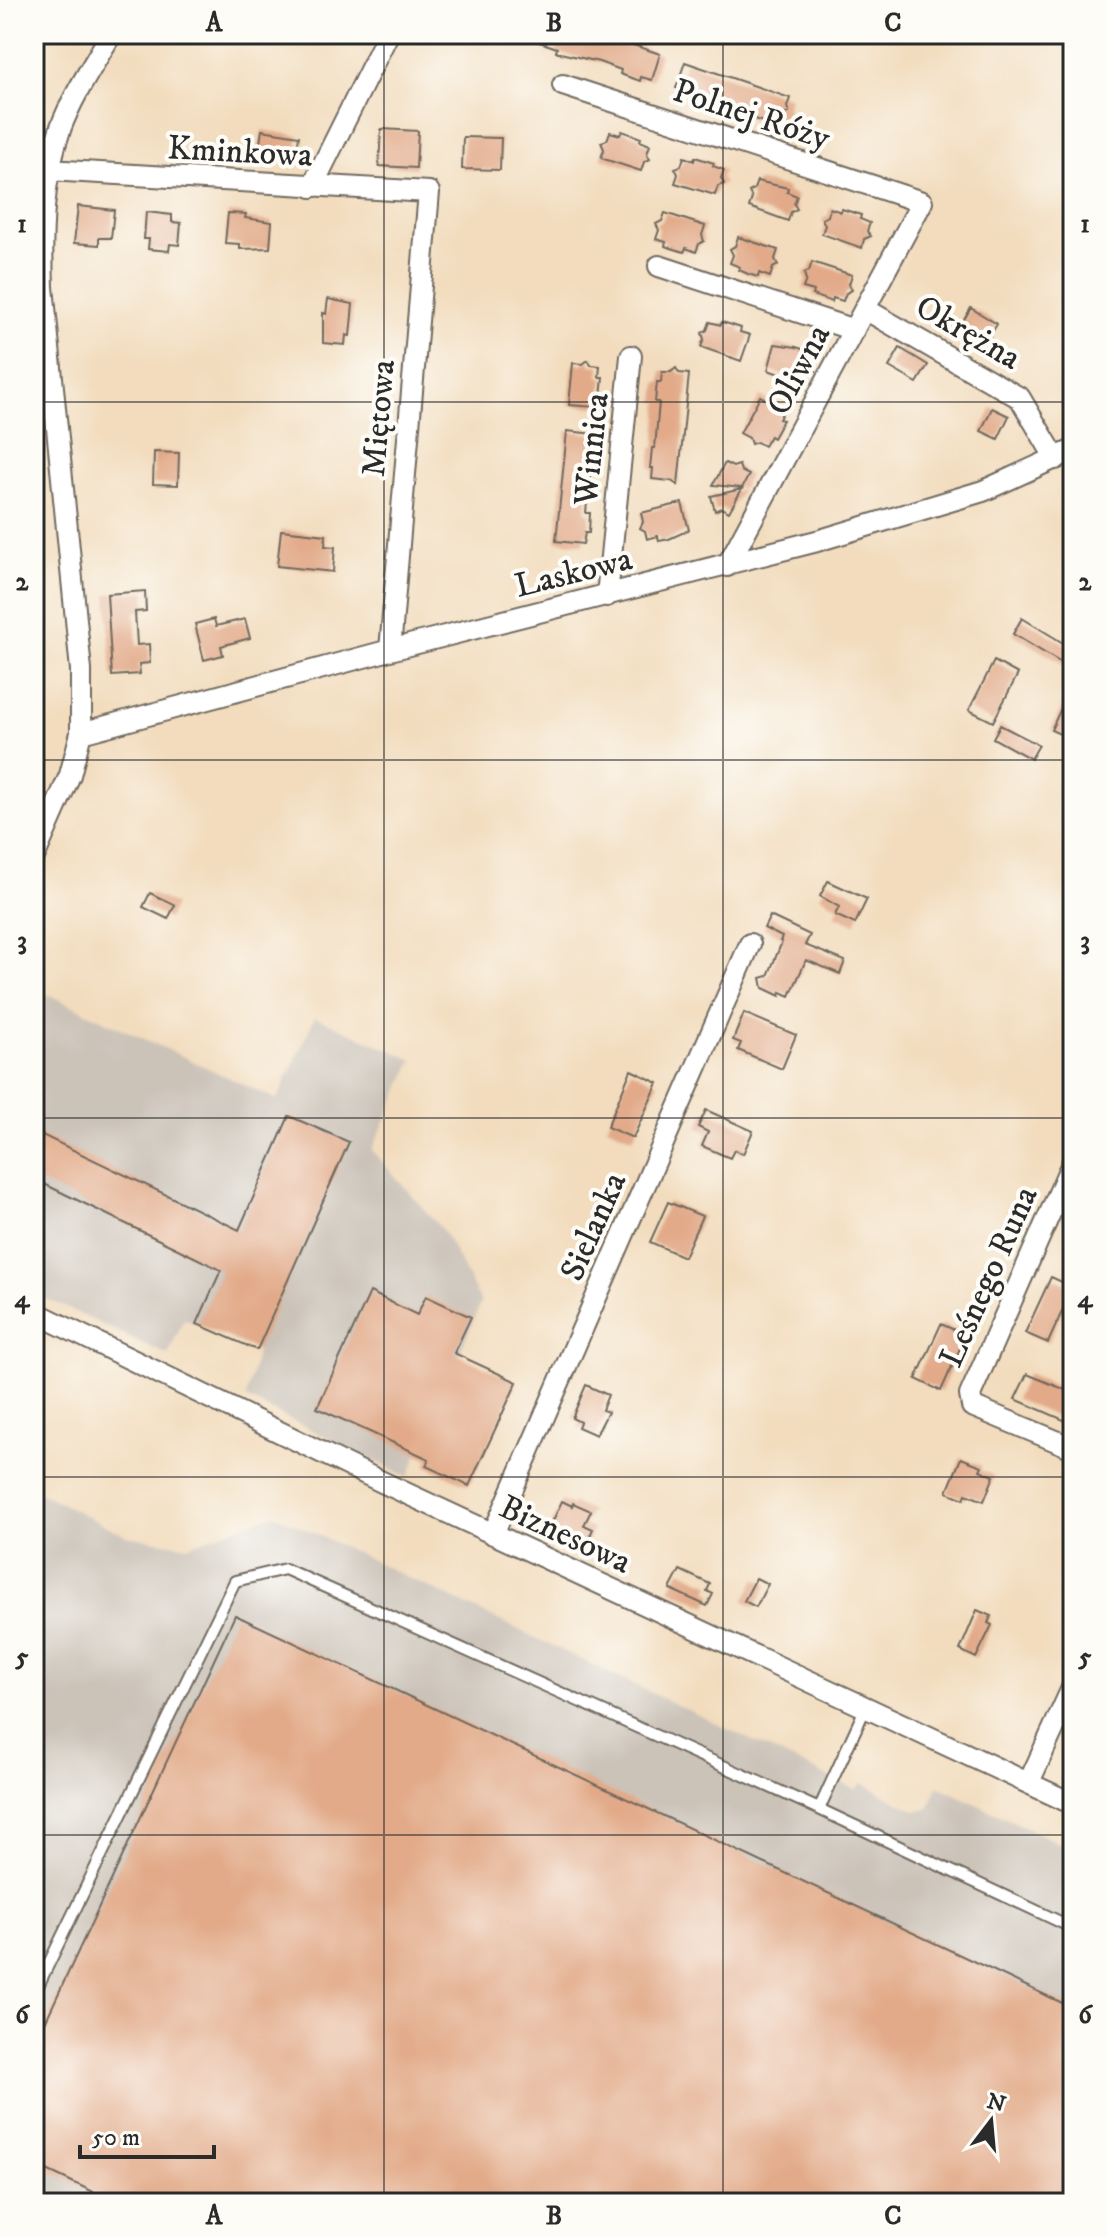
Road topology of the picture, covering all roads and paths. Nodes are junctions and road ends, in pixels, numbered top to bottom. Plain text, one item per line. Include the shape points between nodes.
1 (111, 34) edge
2 (388, 34) edge
3 (563, 85) dead end
4 (48, 170) junction
5 (312, 187) junction
6 (429, 192) joint
7 (922, 202) joint
8 (39, 210) edge
9 (659, 266) dead end
10 (38, 287) edge
11 (865, 309) junction
12 (854, 330) junction
13 (631, 356) dead end
14 (1065, 455) edge
15 (727, 566) junction
16 (607, 596) junction
17 (390, 650) junction
18 (81, 733) junction
19 (34, 857) edge
20 (750, 944) dead end
21 (1073, 1161) edge
22 (34, 1312) edge
23 (1073, 1448) edge
24 (493, 1534) junction
25 (1073, 1686) edge
26 (865, 1709) junction
27 (1029, 1782) junction
28 (1073, 1804) edge
29 (819, 1809) junction
30 (1073, 1928) edge
31 (34, 1994) edge

1 - 4 street via 61,125
2 - 5 street
3 - 7 street, Polnej Róży
4 - 5 street, Kminkowa
4 - 8 street
5 - 6 street, Kminkowa
6 - 17 street, Miętowa
7 - 11 street, Oliwna
8 - 10 street
9 - 12 street
10 - 18 street via 81,670
11 - 12 street, Oliwna
11 - 14 street, Okrężna via 1020,398
12 - 15 street, Oliwna
13 - 16 street, Winnica
14 - 15 street, Laskowa via 983,491
15 - 16 street, Laskowa
16 - 17 street, Laskowa
17 - 18 street, Laskowa
18 - 19 street via 70,775
20 - 24 street, Sielanka
21 - 23 street, Leśnego Runa via 970,1395 972,1406
22 - 24 street, Biznesowa
24 - 26 street, Biznesowa
25 - 27 street
26 - 27 street, Biznesowa
26 - 29 lane
27 - 28 street, Biznesowa
29 - 30 lane
29 - 31 lane via 285,1569 235,1581

